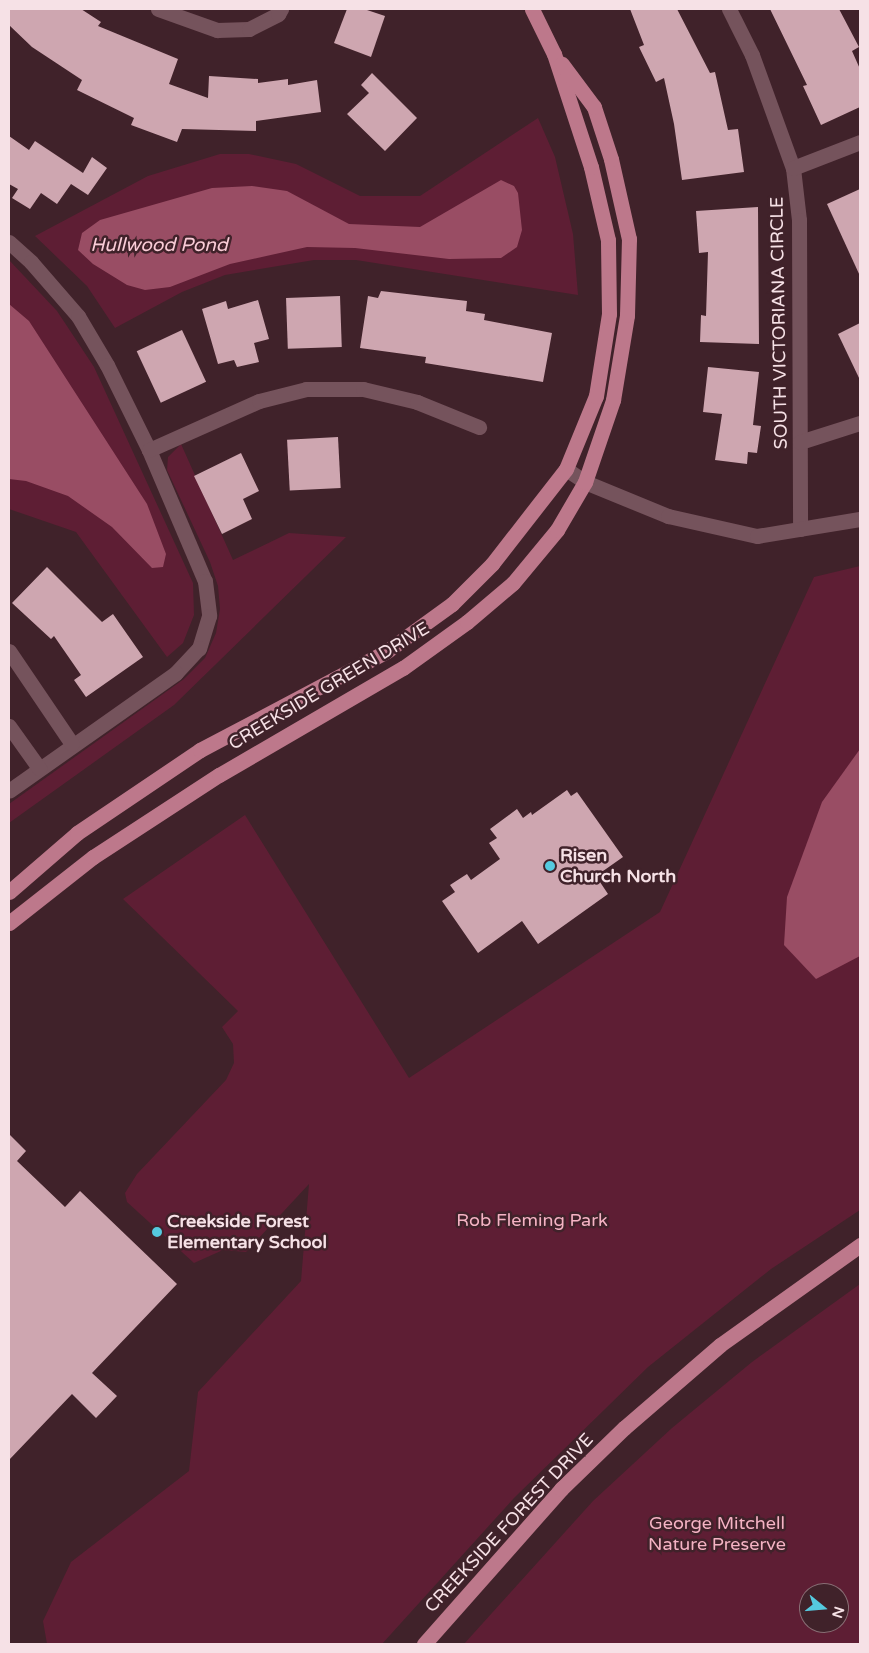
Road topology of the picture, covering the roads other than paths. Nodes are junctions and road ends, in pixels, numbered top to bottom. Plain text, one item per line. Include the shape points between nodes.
1 (158, 9) edge
2 (281, 9) edge
3 (532, 9) edge
4 (729, 9) edge
5 (554, 54) junction
6 (860, 142) edge
7 (793, 168) junction
8 (9, 242) edge
9 (860, 423) edge
10 (479, 427) dead end
11 (800, 442) junction
12 (149, 450) junction
13 (566, 469) junction
14 (585, 482) junction
15 (860, 519) edge
16 (800, 529) junction
17 (9, 651) edge
18 (9, 726) edge
19 (72, 744) junction
20 (39, 768) junction
21 (9, 791) edge
22 (9, 892) edge
23 (9, 923) edge
24 (860, 1245) edge
25 (424, 1644) edge

1 - 2 street via 217,30 249,29 278,14
3 - 5 main road, CREEKSIDE GREEN DRIVE
4 - 7 street, SOUTH VICTORIANA CIRCLE via 752,55
5 - 13 main road, CREEKSIDE GREEN DRIVE via 591,167 608,240 609,314 596,396
5 - 14 main road, CREEKSIDE GREEN DRIVE via 594,107 611,159 629,239 627,315 613,400
6 - 7 street
7 - 11 street, SOUTH VICTORIANA CIRCLE via 799,220
8 - 12 street via 32,262 78,316 107,365
9 - 11 street
10 - 12 street via 417,402 363,389 306,389 259,401
11 - 16 street, SOUTH VICTORIANA CIRCLE
12 - 19 street via 205,581 208,616 199,648 176,673
13 - 14 street
13 - 22 main road, CREEKSIDE GREEN DRIVE via 492,564 452,604 387,651 200,750 77,833
14 - 16 street via 703,526 757,536
14 - 23 main road, CREEKSIDE GREEN DRIVE via 557,530 513,583 467,622 403,668 219,776 93,857
15 - 16 street
17 - 19 street
18 - 20 street
19 - 20 street
20 - 21 street
24 - 25 main road, CREEKSIDE FOREST DRIVE via 720,1345 624,1428 560,1489

